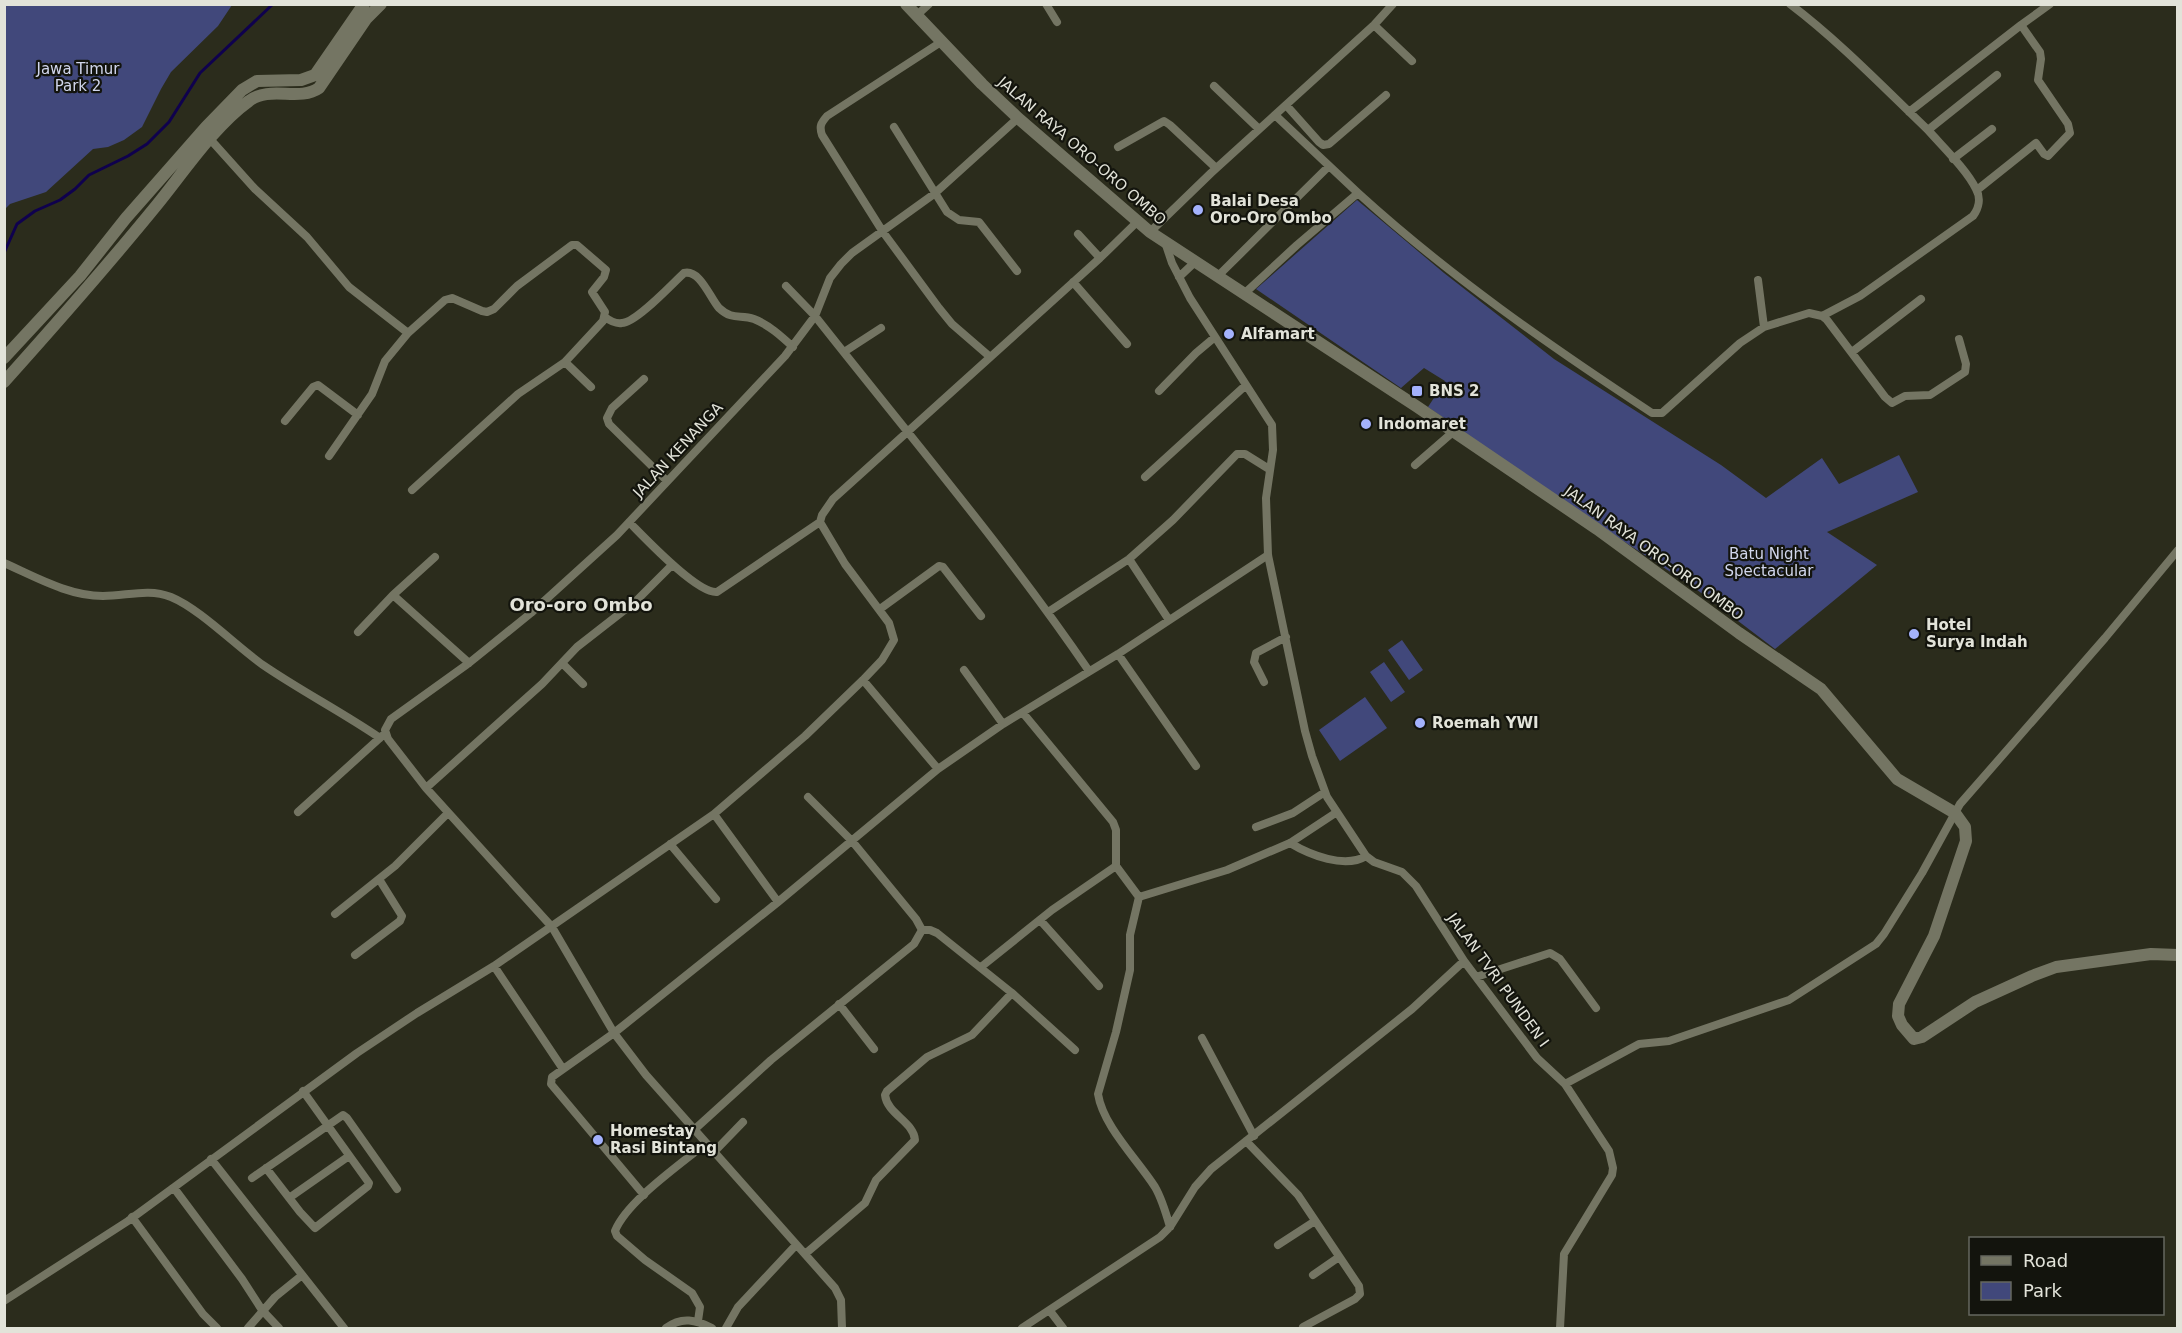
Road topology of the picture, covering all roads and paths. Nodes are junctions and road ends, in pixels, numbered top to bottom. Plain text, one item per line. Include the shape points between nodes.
1 (906, 4) edge
2 (929, 4) edge
3 (1046, 4) edge
4 (1790, 4) edge
5 (2050, 4) edge
6 (1391, 5) edge
7 (370, 7) edge
8 (917, 15) junction
9 (1057, 22) dead end
10 (1374, 25) junction
11 (2021, 25) junction
12 (940, 42) junction
13 (1412, 61) dead end
14 (1997, 75) dead end
15 (1214, 86) dead end
16 (1386, 96) dead end
17 (1286, 105) junction
18 (1909, 112) junction
19 (1275, 115) junction
20 (1018, 118) junction
21 (894, 127) dead end
22 (1259, 129) junction
23 (1992, 129) dead end
24 (1928, 130) junction
25 (210, 140) junction
26 (1118, 147) dead end
27 (1953, 159) junction
28 (1329, 166) junction
29 (1216, 168) junction
30 (1977, 190) junction
31 (1358, 193) junction
32 (934, 194) junction
33 (143, 200) junction
34 (153, 209) junction
35 (126, 218) junction
36 (1137, 222) junction
37 (136, 228) junction
38 (883, 232) junction
39 (1150, 232) junction
40 (1078, 234) dead end
41 (1164, 242) junction
42 (1100, 258) junction
43 (1195, 262) junction
44 (1017, 271) dead end
45 (1218, 276) junction
46 (1179, 277) junction
47 (1758, 279) dead end
48 (1073, 282) junction
49 (786, 286) dead end
50 (1245, 293) junction
51 (1921, 299) dead end
52 (815, 316) junction
53 (1822, 316) junction
54 (605, 317) junction
55 (1764, 327) junction
56 (882, 328) dead end
57 (408, 333) junction
58 (1215, 337) junction
59 (1959, 339) dead end
60 (1127, 344) dead end
61 (793, 347) junction
62 (844, 352) junction
63 (1852, 352) junction
64 (989, 356) junction
65 (4, 358) edge
66 (565, 362) junction
67 (644, 379) dead end
68 (4, 382) edge
69 (1246, 385) junction
70 (591, 387) dead end
71 (1159, 391) dead end
72 (358, 415) junction
73 (285, 421) dead end
74 (1453, 432) junction
75 (907, 433) junction
76 (329, 456) dead end
77 (1415, 465) dead end
78 (1269, 468) junction
79 (1145, 477) dead end
80 (667, 481) junction
81 (412, 490) dead end
82 (629, 522) junction
83 (820, 522) junction
84 (2178, 550) edge
85 (1268, 555) junction
86 (435, 557) dead end
87 (1129, 559) junction
88 (4, 563) edge
89 (672, 565) junction
90 (393, 596) junction
91 (880, 609) junction
92 (1048, 612) junction
93 (981, 616) dead end
94 (1169, 620) junction
95 (358, 633) dead end
96 (1286, 637) junction
97 (1118, 654) junction
98 (469, 663) junction
99 (561, 663) junction
100 (964, 670) dead end
101 (1089, 671) junction
102 (863, 680) junction
103 (1264, 682) dead end
104 (584, 684) dead end
105 (1023, 713) junction
106 (1003, 724) junction
107 (382, 736) junction
108 (1196, 766) dead end
109 (938, 769) junction
110 (426, 788) junction
111 (1325, 792) junction
112 (808, 797) dead end
113 (298, 812) dead end
114 (1337, 812) junction
115 (448, 813) junction
116 (1955, 813) junction
117 (714, 814) junction
118 (1256, 827) dead end
119 (852, 841) junction
120 (670, 843) junction
121 (1290, 843) junction
122 (1366, 856) junction
123 (1116, 866) junction
124 (380, 879) junction
125 (1139, 897) junction
126 (716, 899) dead end
127 (778, 902) junction
128 (335, 914) dead end
129 (1040, 920) junction
130 (552, 927) junction
131 (922, 930) junction
132 (355, 955) dead end
133 (2178, 956) edge
134 (1464, 961) junction
135 (494, 966) junction
136 (981, 967) junction
137 (1476, 977) junction
138 (1099, 986) dead end
139 (1012, 993) junction
140 (839, 1004) junction
141 (1596, 1008) dead end
142 (614, 1033) junction
143 (1202, 1038) dead end
144 (874, 1049) dead end
145 (1075, 1050) dead end
146 (563, 1069) junction
147 (1565, 1084) junction
148 (303, 1091) junction
149 (743, 1122) dead end
150 (327, 1124) junction
151 (695, 1129) junction
152 (1250, 1138) junction
153 (705, 1144) junction
154 (713, 1153) junction
155 (349, 1156) junction
156 (211, 1159) junction
157 (266, 1168) junction
158 (252, 1178) dead end
159 (174, 1188) junction
160 (397, 1189) dead end
161 (644, 1195) junction
162 (289, 1198) junction
163 (132, 1217) junction
164 (1315, 1221) junction
165 (1170, 1227) junction
166 (796, 1245) junction
167 (1278, 1245) dead end
168 (805, 1254) junction
169 (1339, 1257) junction
170 (1313, 1275) dead end
171 (301, 1276) junction
172 (4, 1301) edge
173 (262, 1310) junction
174 (1050, 1311) junction
175 (698, 1321) junction
176 (1304, 1327) edge
177 (217, 1329) edge
178 (248, 1329) edge
179 (279, 1329) edge
180 (344, 1329) edge
181 (666, 1329) edge
182 (712, 1329) edge
183 (726, 1329) edge
184 (842, 1329) edge
185 (1022, 1329) edge
186 (1063, 1329) edge
187 (1560, 1329) edge

1 - 8 main road, JALAN RAYA ORO-ORO OMBO
2 - 8 street
3 - 9 street
4 - 18 street
5 - 11 street
6 - 10 street
7 - 25 main road via 319,88 305,93 254,97
7 - 33 main road via 315,75 301,80 257,81 243,90
8 - 12 main road, JALAN RAYA ORO-ORO OMBO
10 - 13 street
10 - 17 street
11 - 18 street
11 - 30 street via 2040,52 2038,80 2070,133 2048,156 2036,143
12 - 20 main road, JALAN RAYA ORO-ORO OMBO
12 - 38 street via 820,124 822,135
14 - 24 street
15 - 22 street
16 - 17 street via 1323,145
17 - 19 street
18 - 24 street
19 - 22 street
19 - 28 street
20 - 32 street, JALAN KENANGA
20 - 36 main road, JALAN RAYA ORO-ORO OMBO
21 - 32 street
22 - 29 street
23 - 27 street
24 - 27 street
25 - 34 main road
25 - 57 street via 307,237 349,286
26 - 29 street via 1164,121
27 - 30 street
28 - 31 street
28 - 45 street
29 - 39 street
30 - 53 street via 1978,210 1973,216 1860,296
31 - 50 street
31 - 55 street via 1456,275 1652,413 1662,413
32 - 38 street, JALAN KENANGA
32 - 44 street via 953,217 979,222
33 - 34 main road
33 - 35 main road
34 - 37 main road
35 - 37 main road
35 - 65 main road via 80,276
36 - 39 main road, JALAN RAYA ORO-ORO OMBO
36 - 42 street
37 - 68 main road via 74,305
38 - 52 street, JALAN KENANGA via 841,264 830,278
38 - 64 street via 945,316
39 - 41 main road, JALAN RAYA ORO-ORO OMBO
40 - 42 street
41 - 43 main road, JALAN RAYA ORO-ORO OMBO
41 - 46 street
42 - 48 street
43 - 45 main road, JALAN RAYA ORO-ORO OMBO
43 - 46 street
45 - 50 main road, JALAN RAYA ORO-ORO OMBO
46 - 58 street
47 - 55 street
48 - 60 street
48 - 64 street
49 - 52 street
50 - 74 main road, JALAN RAYA ORO-ORO OMBO
51 - 63 street
52 - 61 street, JALAN KENANGA
52 - 62 street
53 - 55 street via 1809,313
53 - 63 street
54 - 57 street via 592,292 606,270 577,245 565,249 517,286 494,309 482,311 452,298
54 - 61 street via 623,324 629,321 688,272 695,274 728,315 757,320
54 - 66 street
56 - 62 street
57 - 72 street via 385,361 372,394
58 - 69 street
58 - 71 street
59 - 63 street via 1965,372 1930,395 1905,396 1894,403 1885,397
61 - 80 street, JALAN KENANGA
62 - 75 street
64 - 75 street
66 - 70 street
66 - 81 street via 518,394
67 - 80 street via 612,408 609,424
69 - 78 street via 1272,425
69 - 79 street
72 - 73 street via 318,385
72 - 76 street
74 - 77 street
74 - 116 main road, JALAN RAYA ORO-ORO OMBO via 1821,689 1897,779
75 - 83 street via 833,499
75 - 92 street
78 - 85 street
78 - 87 street via 1245,454 1237,454
80 - 82 street, JALAN KENANGA
82 - 89 street
82 - 98 street, JALAN KENANGA via 531,613
83 - 89 street via 717,592
83 - 91 street via 845,564
84 - 116 street
85 - 94 street
85 - 96 street
86 - 90 street
87 - 92 street
87 - 94 street
88 - 107 street via 72,593 104,596 136,592 173,598 264,665
89 - 99 street via 636,601
90 - 95 street
90 - 98 street
91 - 93 street via 939,566
91 - 102 street via 894,640
92 - 101 street
94 - 97 street
96 - 103 street via 1260,649 1254,657
96 - 111 street via 1305,731
97 - 101 street
97 - 108 street
98 - 107 street, JALAN KENANGA via 391,719
99 - 104 street
99 - 110 street
100 - 106 street
101 - 105 street
102 - 109 street
102 - 117 street
105 - 106 street
105 - 123 street via 1113,822
106 - 109 street
107 - 110 street
107 - 113 street, JALAN KENANGA
109 - 119 street
110 - 115 street
111 - 114 street
111 - 118 street via 1293,813
112 - 119 street
114 - 121 street
114 - 122 street
115 - 124 street
115 - 130 street
116 - 133 main road via 1965,827 1966,841 1934,936 1899,1004 1902,1025 1914,1039 1975,1002 2056,967 2151,954
116 - 147 street via 1876,944 1789,1000 1669,1041 1639,1044
117 - 120 street
117 - 127 street
119 - 127 street
119 - 131 street
120 - 126 street
120 - 130 street
121 - 122 street via 1307,853 1332,859 1353,861
121 - 125 street via 1227,870
122 - 134 street, JALAN TVRI PUNDEN I via 1402,872 1416,886
123 - 125 street
123 - 129 street
124 - 128 street
124 - 132 street via 402,915 400,921
125 - 165 street via 1130,935 1128,978 1098,1094 1108,1121 1162,1200
127 - 142 street
129 - 136 street
129 - 138 street
130 - 135 street
130 - 142 street
131 - 136 street via 937,933
131 - 140 street via 914,944
134 - 137 street, JALAN TVRI PUNDEN I
134 - 152 street via 1412,1009
135 - 146 street
135 - 148 street
136 - 139 street
137 - 141 street via 1550,953 1560,959
137 - 147 street, JALAN TVRI PUNDEN I via 1537,1058
139 - 145 street
139 - 168 street via 972,1035 927,1057 887,1091 887,1104 914,1133 915,1140 876,1180 865,1203
140 - 144 street
140 - 151 street
142 - 146 street
142 - 151 street
143 - 152 street
146 - 161 street via 552,1077 551,1084
147 - 187 street, JALAN TVRI PUNDEN I via 1609,1151 1614,1168 1564,1254
148 - 150 street
148 - 156 street
149 - 154 street
150 - 155 street
150 - 157 street
150 - 160 street via 346,1116
151 - 153 street
152 - 164 street
152 - 165 street via 1211,1169
153 - 154 street
153 - 161 street
154 - 166 street
155 - 162 street
155 - 162 street via 368,1186 320,1226 313,1227
156 - 159 street
156 - 171 street
157 - 158 street
157 - 162 street
159 - 163 street
159 - 173 street
161 - 175 street via 616,1233 645,1260 692,1293 700,1307
163 - 172 street
163 - 177 street
164 - 167 street
164 - 169 street
165 - 174 street
166 - 168 street
166 - 183 street via 738,1307
168 - 184 street via 839,1294
169 - 170 street
169 - 176 street via 1359,1286 1360,1294
171 - 173 street
171 - 180 street
173 - 178 street
173 - 179 street
174 - 185 street
174 - 186 street
175 - 181 street via 682,1320
175 - 182 street

